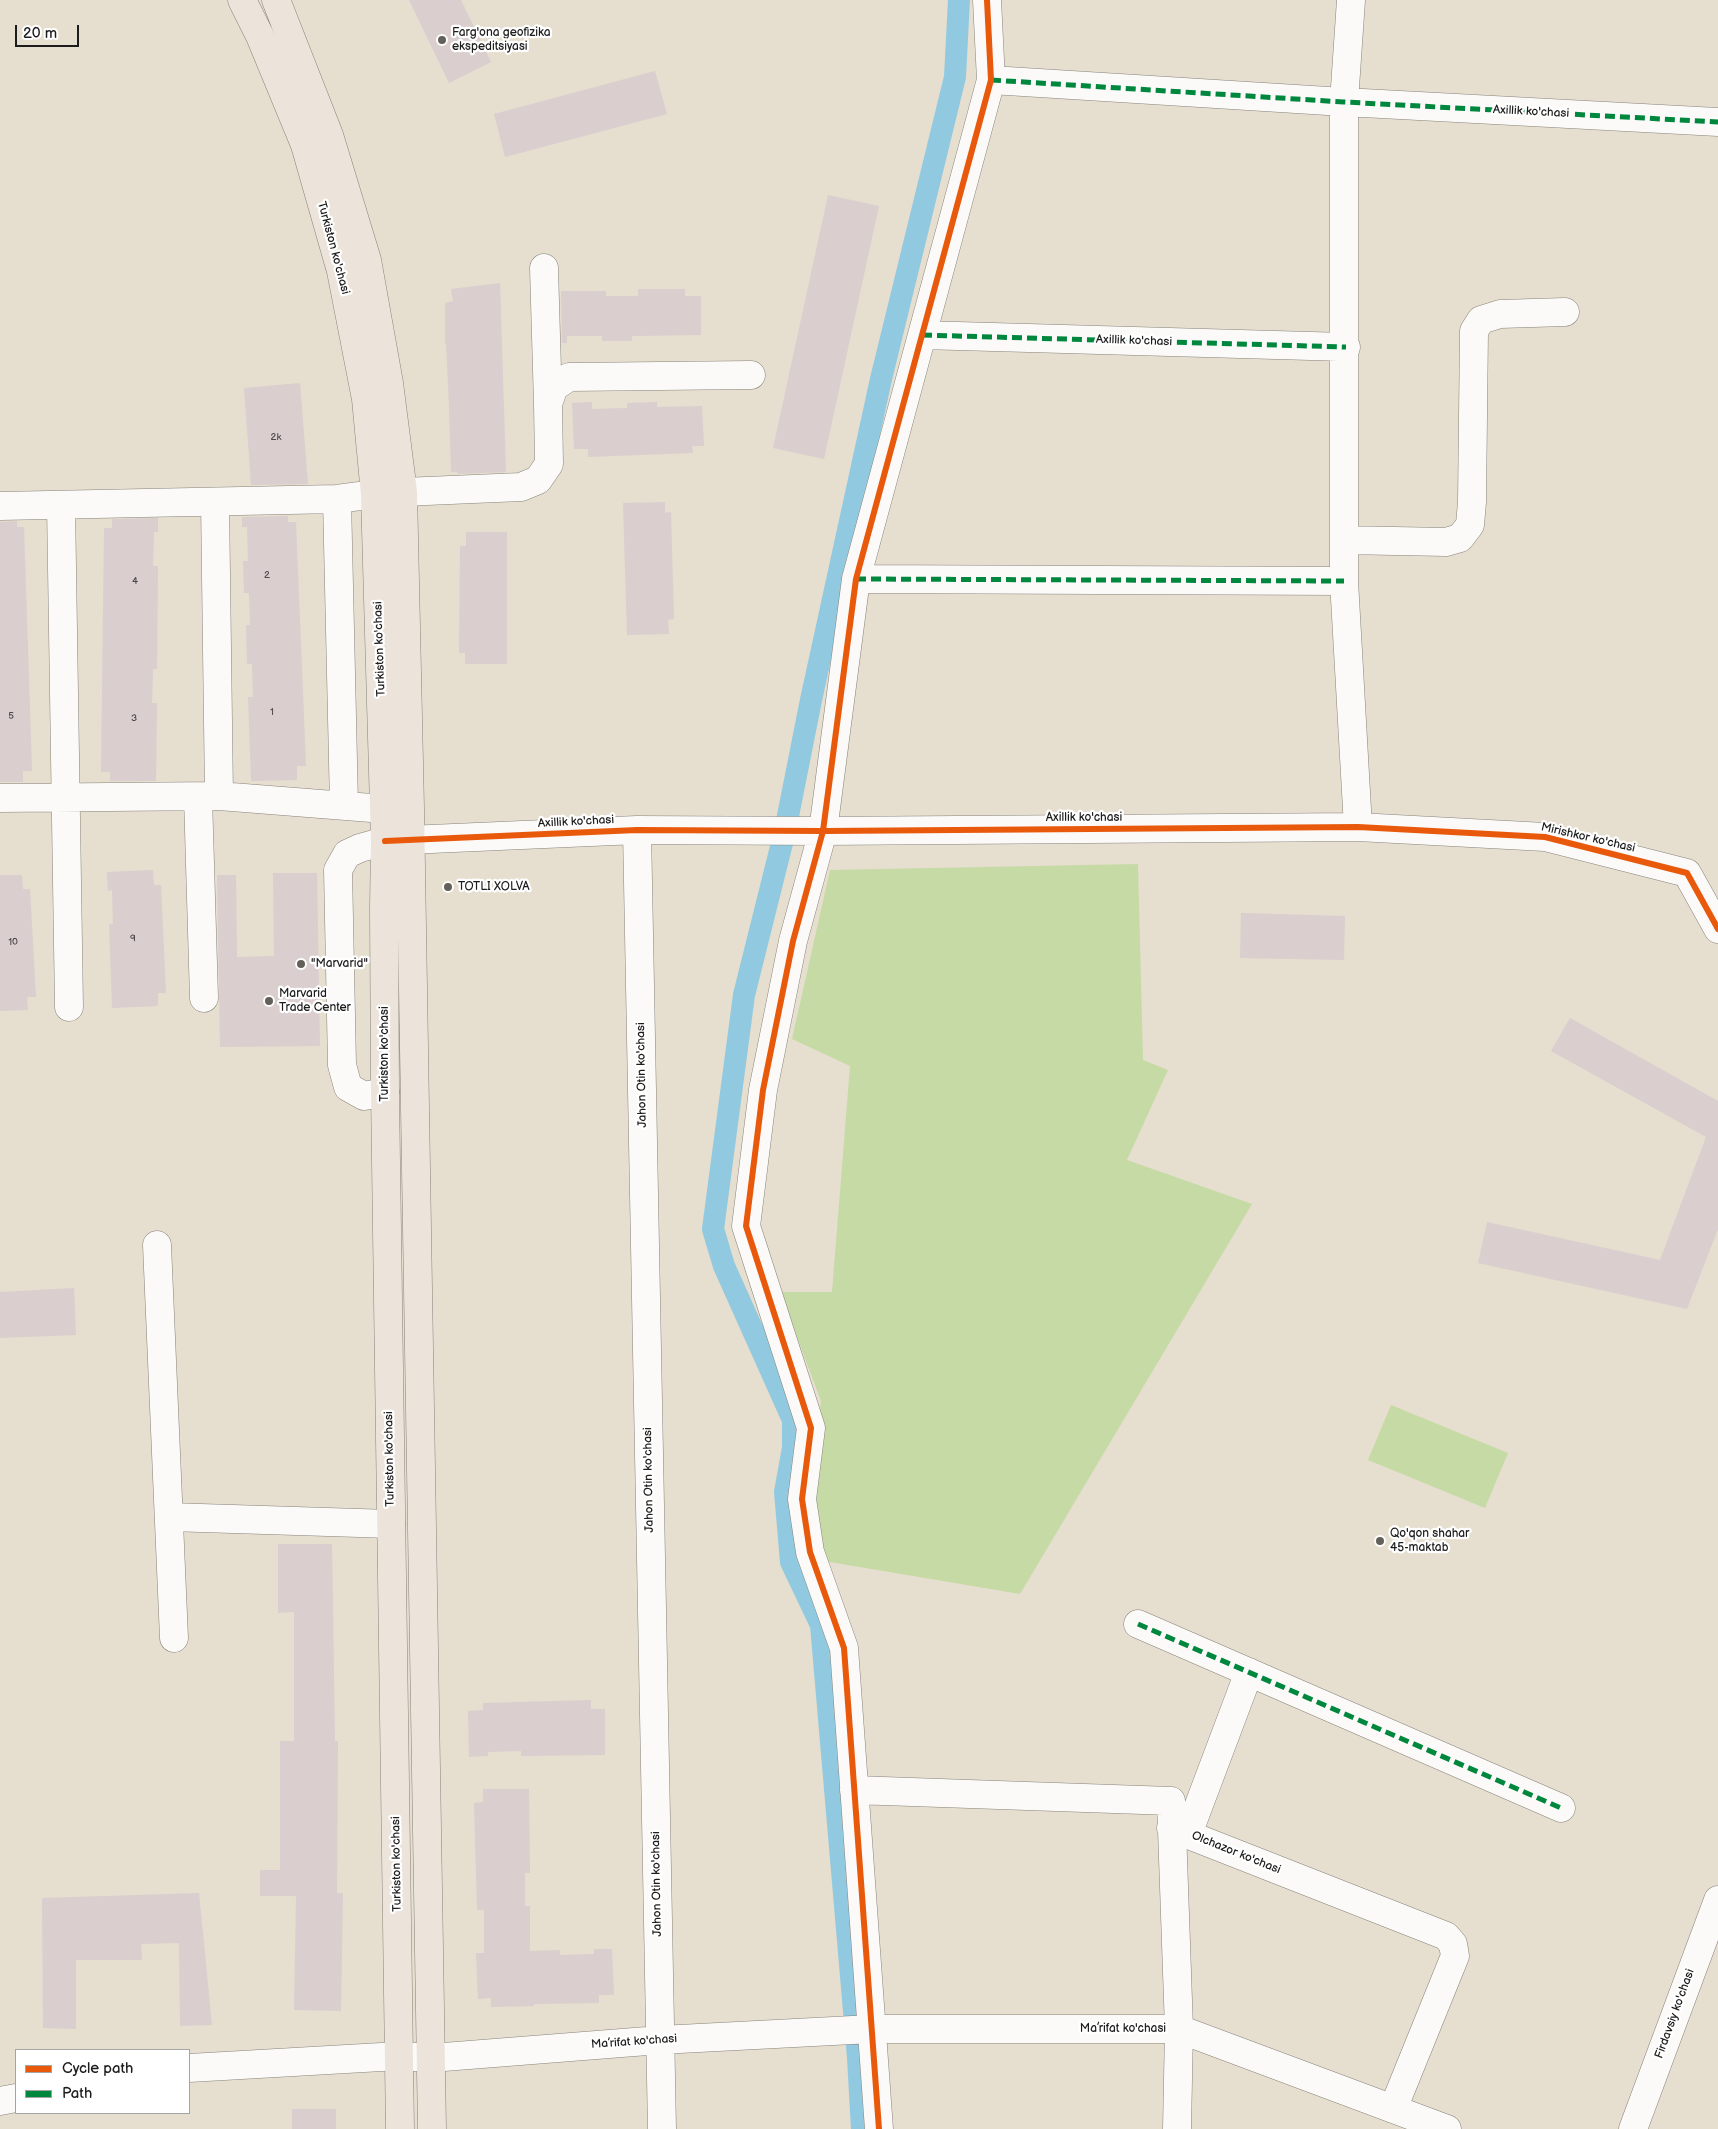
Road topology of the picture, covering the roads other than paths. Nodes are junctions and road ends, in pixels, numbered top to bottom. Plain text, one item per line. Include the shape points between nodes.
1 (242, 0) edge
2 (276, 0) edge
3 (987, 0) edge
4 (1351, 0) edge
5 (991, 80) junction
6 (1344, 102) junction
7 (1718, 122) edge
8 (544, 268) dead end
9 (1565, 312) dead end
10 (922, 335) junction
11 (1346, 347) junction
12 (751, 375) dead end
13 (548, 404) junction
14 (403, 492) junction
15 (375, 494) junction
16 (337, 499) junction
17 (215, 502) junction
18 (61, 504) junction
19 (0, 506) edge
20 (1344, 540) junction
21 (856, 579) junction
22 (1344, 581) junction
23 (66, 797) junction
24 (208, 797) junction
25 (0, 798) edge
26 (344, 805) junction
27 (397, 808) junction
28 (1358, 827) junction
29 (637, 830) junction
30 (817, 831) junction
31 (398, 841) junction
32 (1718, 929) edge
33 (204, 998) dead end
34 (69, 1007) dead end
35 (385, 1092) junction
36 (157, 1245) dead end
37 (169, 1517) junction
38 (391, 1524) junction
39 (1138, 1624) dead end
40 (174, 1638) dead end
41 (1249, 1672) junction
42 (854, 1790) junction
43 (1561, 1808) dead end
44 (1180, 1831) junction
45 (1718, 1900) edge
46 (872, 2029) junction
47 (1179, 2030) junction
48 (660, 2040) junction
49 (399, 2056) junction
50 (431, 2058) junction
51 (190, 2068) edge
52 (1393, 2109) junction
53 (400, 2129) edge
54 (432, 2129) edge
55 (662, 2129) edge
56 (879, 2129) edge
57 (1177, 2129) edge
58 (1447, 2129) edge
59 (1633, 2129) edge

1 - 15 main road, Turkiston ko'chasi via 305,145 341,271 366,399
2 - 14 main road, Turkiston ko'chasi via 329,135 368,260
3 - 5 street
4 - 6 street
5 - 6 street, Axillik ko'chasi
5 - 10 street
6 - 7 street, Axillik ko'chasi
6 - 11 street
8 - 13 street
9 - 20 street via 1500,314 1481,320 1474,330 1472,502 1470,525 1460,538 1446,542
10 - 11 street, Axillik ko'chasi
10 - 21 street
11 - 20 street
12 - 13 street via 569,377 554,387
13 - 14 street via 549,464 538,480 521,487
14 - 27 main road, Turkiston ko'chasi
15 - 16 street
15 - 27 main road, Turkiston ko'chasi
16 - 17 street
16 - 26 street
17 - 18 street
17 - 24 street
18 - 19 street
18 - 23 street
20 - 22 street
21 - 22 street
21 - 30 street
22 - 28 street
23 - 24 street
23 - 25 street
23 - 34 street
24 - 26 street
24 - 33 street
26 - 27 street
27 - 31 main road, Turkiston ko'chasi
28 - 30 street, Axillik ko'chasi
28 - 32 street, Mirishkor ko'chasi via 1545,837 1687,873
29 - 30 street, Axillik ko'chasi
29 - 31 street, Axillik ko'chasi
29 - 48 street, Jahon Otin ko'chasi
30 - 42 street via 763,1090 746,1226 812,1428 802,1499 810,1552 844,1648
31 - 35 main road, Turkiston ko'chasi
31 - 35 street, Axillik ko'chasi via 360,848 347,854 338,870 342,1066 348,1087 364,1096
31 - 50 main road, Turkiston ko'chasi
35 - 38 main road, Turkiston ko'chasi
36 - 37 street
37 - 38 street
37 - 40 street
38 - 49 main road, Turkiston ko'chasi
39 - 41 street
41 - 43 street
41 - 44 street
42 - 44 street via 1170,1801
42 - 46 street
44 - 47 street
44 - 52 street, Olchazor ko'chasi via 1446,1936 1453,1944 1454,1956
45 - 59 street, Firdavsiy ko'chasi
46 - 47 street, Ma’rifat ko'chasi
46 - 48 street, Ma’rifat ko'chasi
46 - 56 street
47 - 52 street, Ma’rifat ko'chasi
47 - 57 street
48 - 50 street, Ma’rifat ko'chasi
48 - 55 street, Jahon Otin ko'chasi
49 - 50 street, Ma’rifat ko'chasi
49 - 51 street, Ma’rifat ko'chasi
49 - 53 main road, Turkiston ko'chasi
50 - 54 main road, Turkiston ko'chasi
52 - 58 street, Ma’rifat ko'chasi

